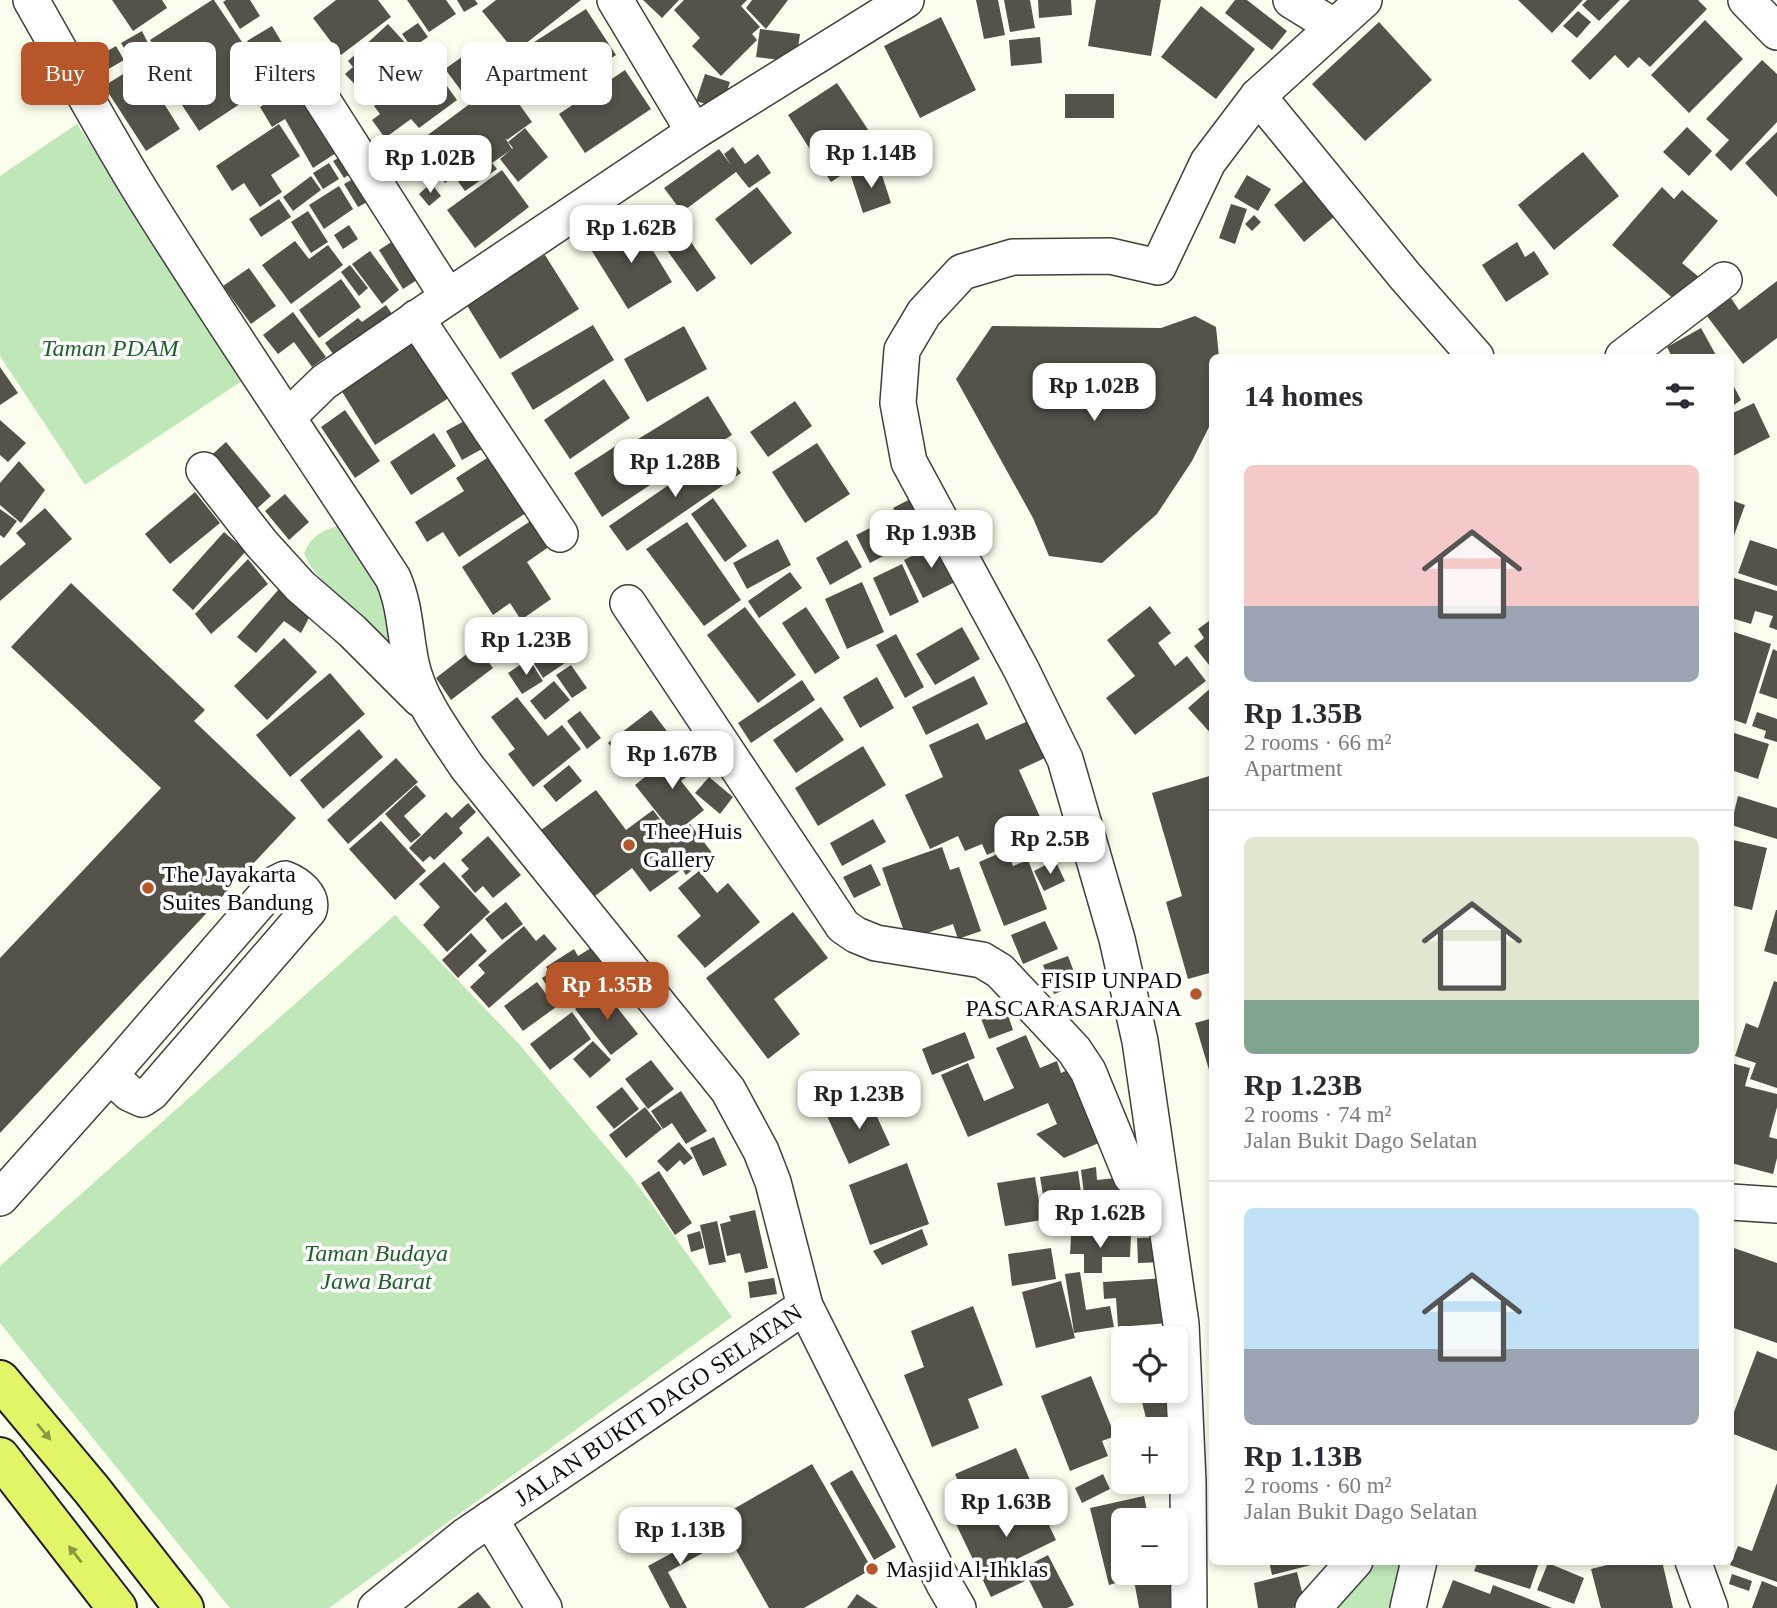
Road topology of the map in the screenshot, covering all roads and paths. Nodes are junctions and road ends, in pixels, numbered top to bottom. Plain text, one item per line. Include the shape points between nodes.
1 (31, 0) edge
2 (615, 0) edge
3 (906, 0) edge
4 (1291, 0) edge
5 (1364, 0) edge
6 (1746, 0) edge
7 (1333, 26) junction
8 (1777, 32) edge
9 (1258, 96) junction
10 (325, 105) edge
11 (695, 132) junction
12 (1724, 280) dead end
13 (447, 297) junction
14 (416, 318) junction
15 (1473, 354) edge
16 (1627, 354) edge
17 (288, 417) junction
18 (204, 470) dead end
19 (560, 534) dead end
20 (628, 603) dead end
21 (429, 709) junction
22 (110, 1075) junction
23 (1159, 1182) junction
24 (0, 1198) edge
25 (1734, 1202) edge
26 (1777, 1205) edge
27 (805, 1306) junction
28 (0, 1380) edge
29 (0, 1457) edge
30 (490, 1519) junction
31 (1351, 1565) edge
32 (1418, 1565) edge
33 (1694, 1565) edge
34 (117, 1608) edge
35 (184, 1608) edge
36 (376, 1608) edge
37 (544, 1608) edge
38 (958, 1608) edge
39 (1189, 1608) edge
40 (1313, 1608) edge
41 (1408, 1608) edge
42 (1710, 1608) edge

1 - 17 street via 140,190
2 - 11 street
3 - 11 street
4 - 7 street
5 - 7 street
6 - 8 street
7 - 9 street
9 - 15 street
9 - 23 street via 1208,162 1158,267 1110,256 1013,257 962,272 924,313 902,350 898,403 909,462 1065,760 1117,939 1140,1041
10 - 13 street
11 - 13 street
12 - 16 street
13 - 14 street
14 - 17 street via 324,382
14 - 19 street
17 - 21 street via 393,578 401,597 411,665
18 - 21 street via 300,586
20 - 23 street via 844,926 876,943 982,960 1000,971 1088,1071 1130,1176 1141,1182
21 - 27 street via 467,768 729,1090 773,1182
22 - 22 street via 275,884 285,879 294,882 309,899 309,910 152,1093 142,1100
22 - 24 street
23 - 39 street via 1181,1324
25 - 26 street
27 - 30 street, JALAN BUKIT DAGO SELATAN
27 - 38 street, JALAN BUKIT DAGO SELATAN
28 -> 35 main road
34 -> 29 main road
30 - 36 street, JALAN BUKIT DAGO SELATAN
30 - 37 street
31 - 40 street
32 - 41 street
33 - 42 street

